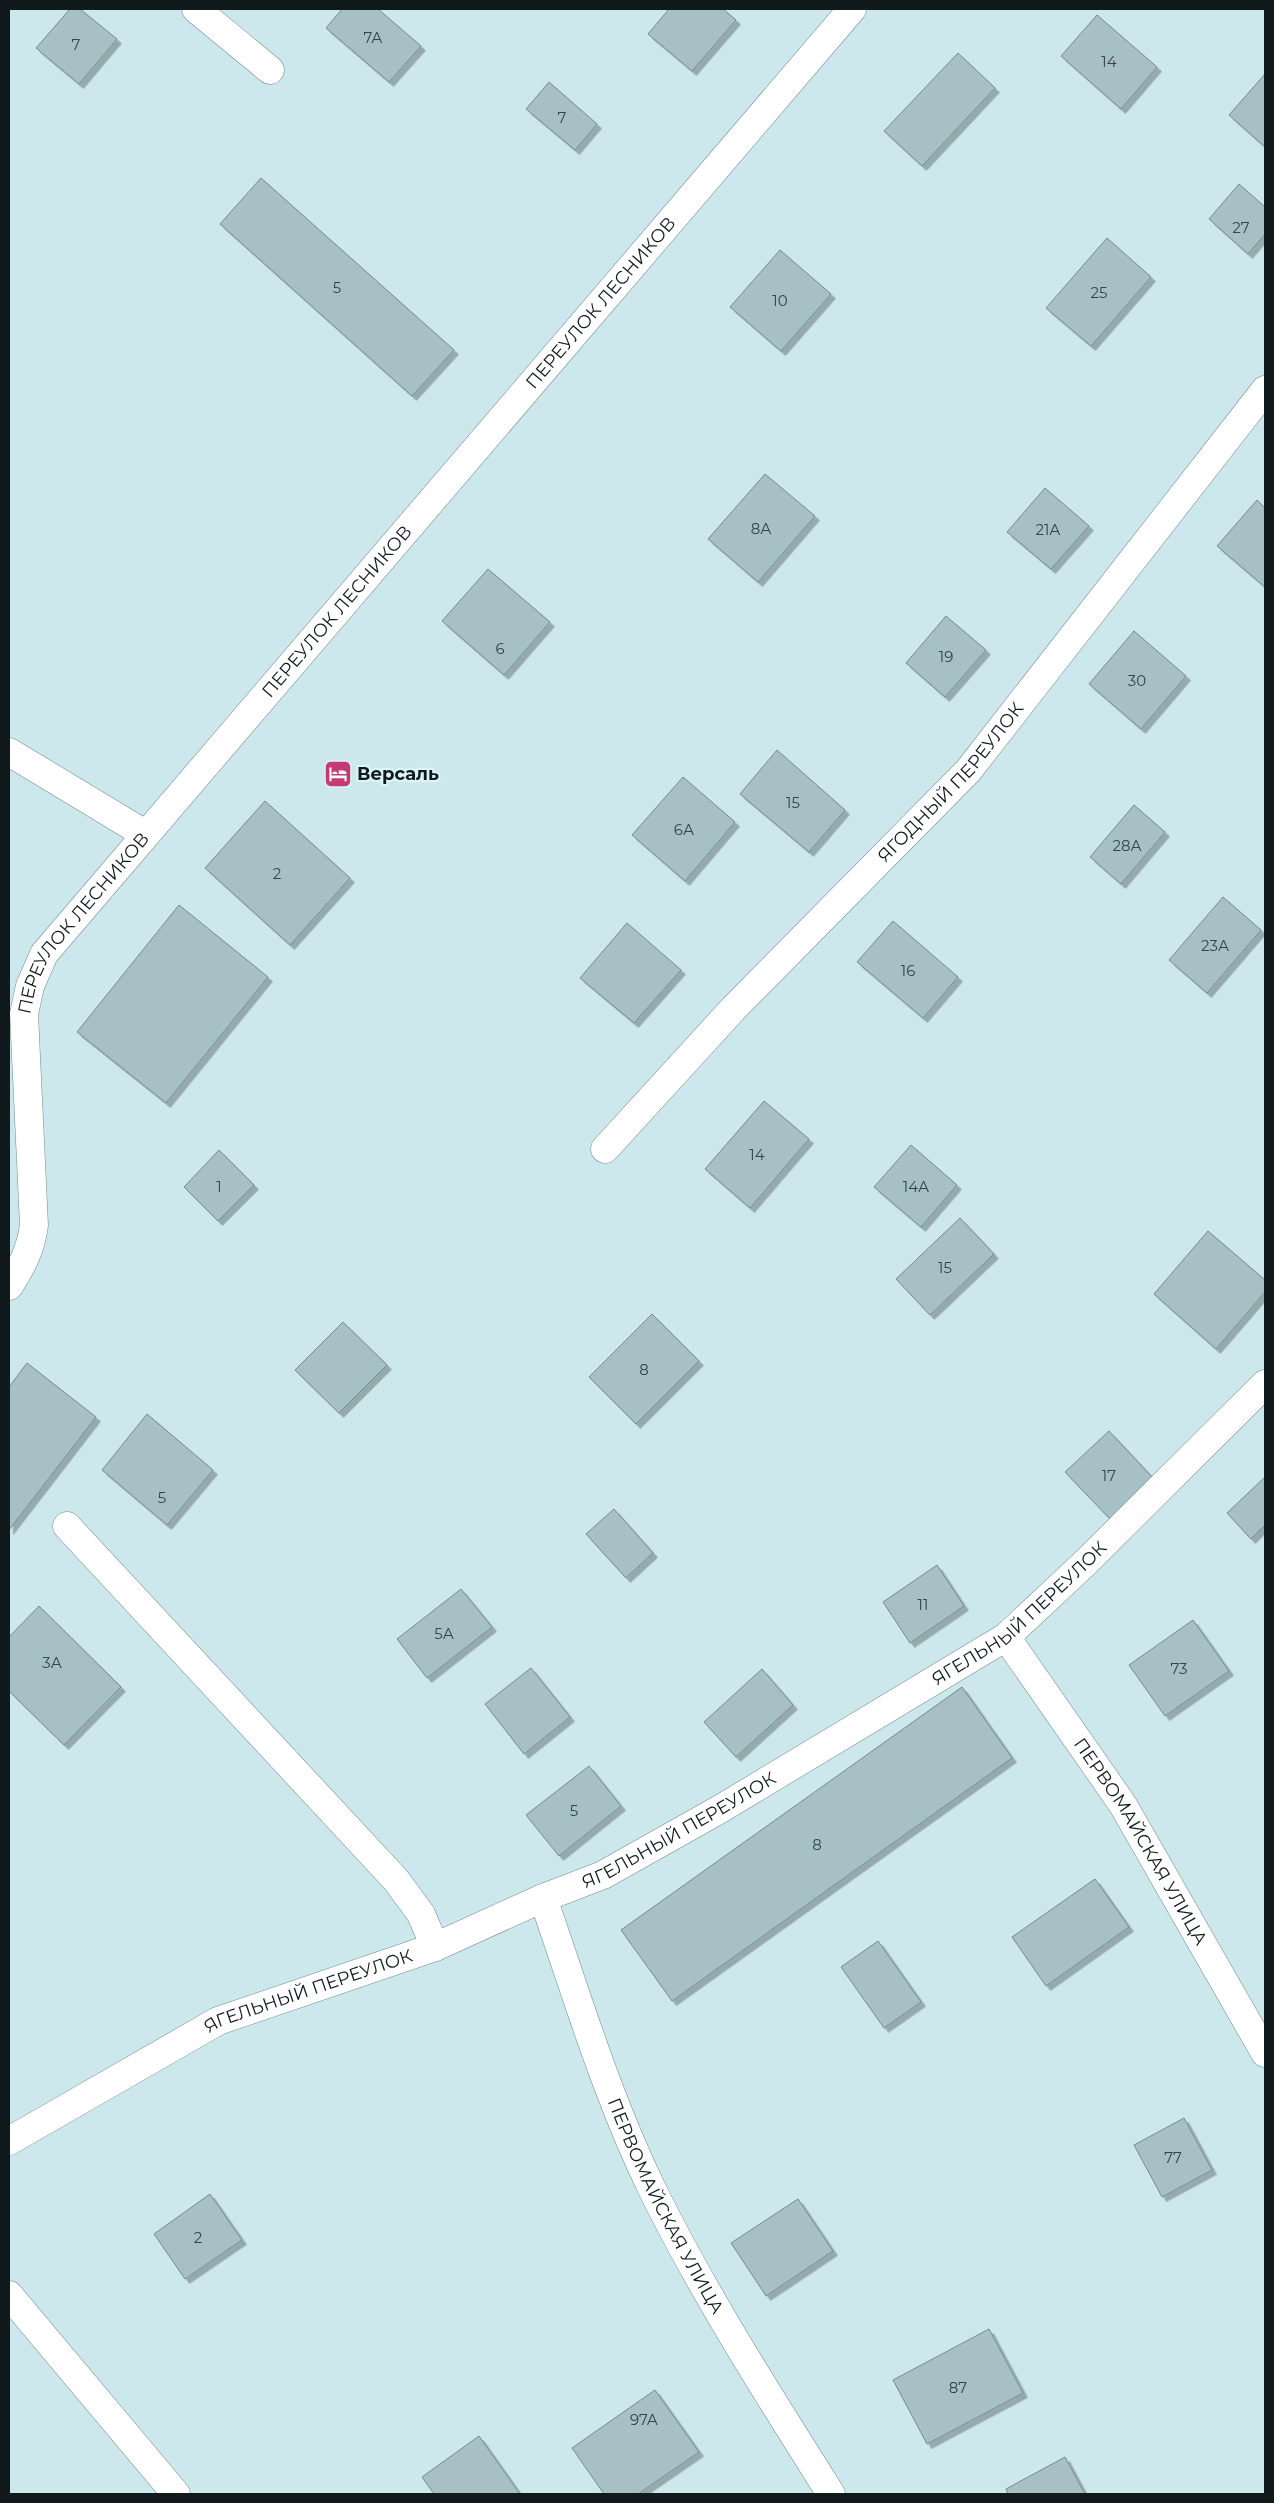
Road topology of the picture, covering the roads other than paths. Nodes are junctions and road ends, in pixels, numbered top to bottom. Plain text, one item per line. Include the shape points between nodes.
1 (196, 9) edge
2 (852, 9) edge
3 (270, 70) dead end
4 (1265, 390) edge
5 (9, 752) edge
6 (145, 834) junction
7 (606, 1149) dead end
8 (9, 1286) edge
9 (1265, 1384) edge
10 (67, 1526) dead end
11 (1006, 1637) junction
12 (543, 1898) junction
13 (436, 1946) junction
14 (1265, 2052) edge
15 (9, 2141) edge
16 (9, 2295) edge
17 (176, 2494) edge
18 (832, 2494) edge

1 - 3 street
2 - 6 street, ПЕРЕУЛОК ЛЕСНИКОВ
4 - 7 street, ЯГОДНЫЙ ПЕРЕУЛОК via 968,770 733,1009
5 - 6 street
6 - 8 street, ПЕРЕУЛОК ЛЕСНИКОВ via 44,954 30,986 24,1014 34,1225 31,1245
9 - 11 street, ЯГЕЛЬНЫЙ ПЕРЕУЛОК
10 - 13 street via 396,1880 421,1914
11 - 12 street, ЯГЕЛЬНЫЙ ПЕРЕУЛОК via 722,1808 603,1875
11 - 14 street, ПЕРВОМАЙСКАЯ УЛИЦА via 1123,1805
12 - 13 street, ЯГЕЛЬНЫЙ ПЕРЕУЛОК
12 - 18 street, ПЕРВОМАЙСКАЯ УЛИЦА via 611,2095 653,2191 769,2396
13 - 15 street, ЯГЕЛЬНЫЙ ПЕРЕУЛОК via 218,2021
16 - 17 street

